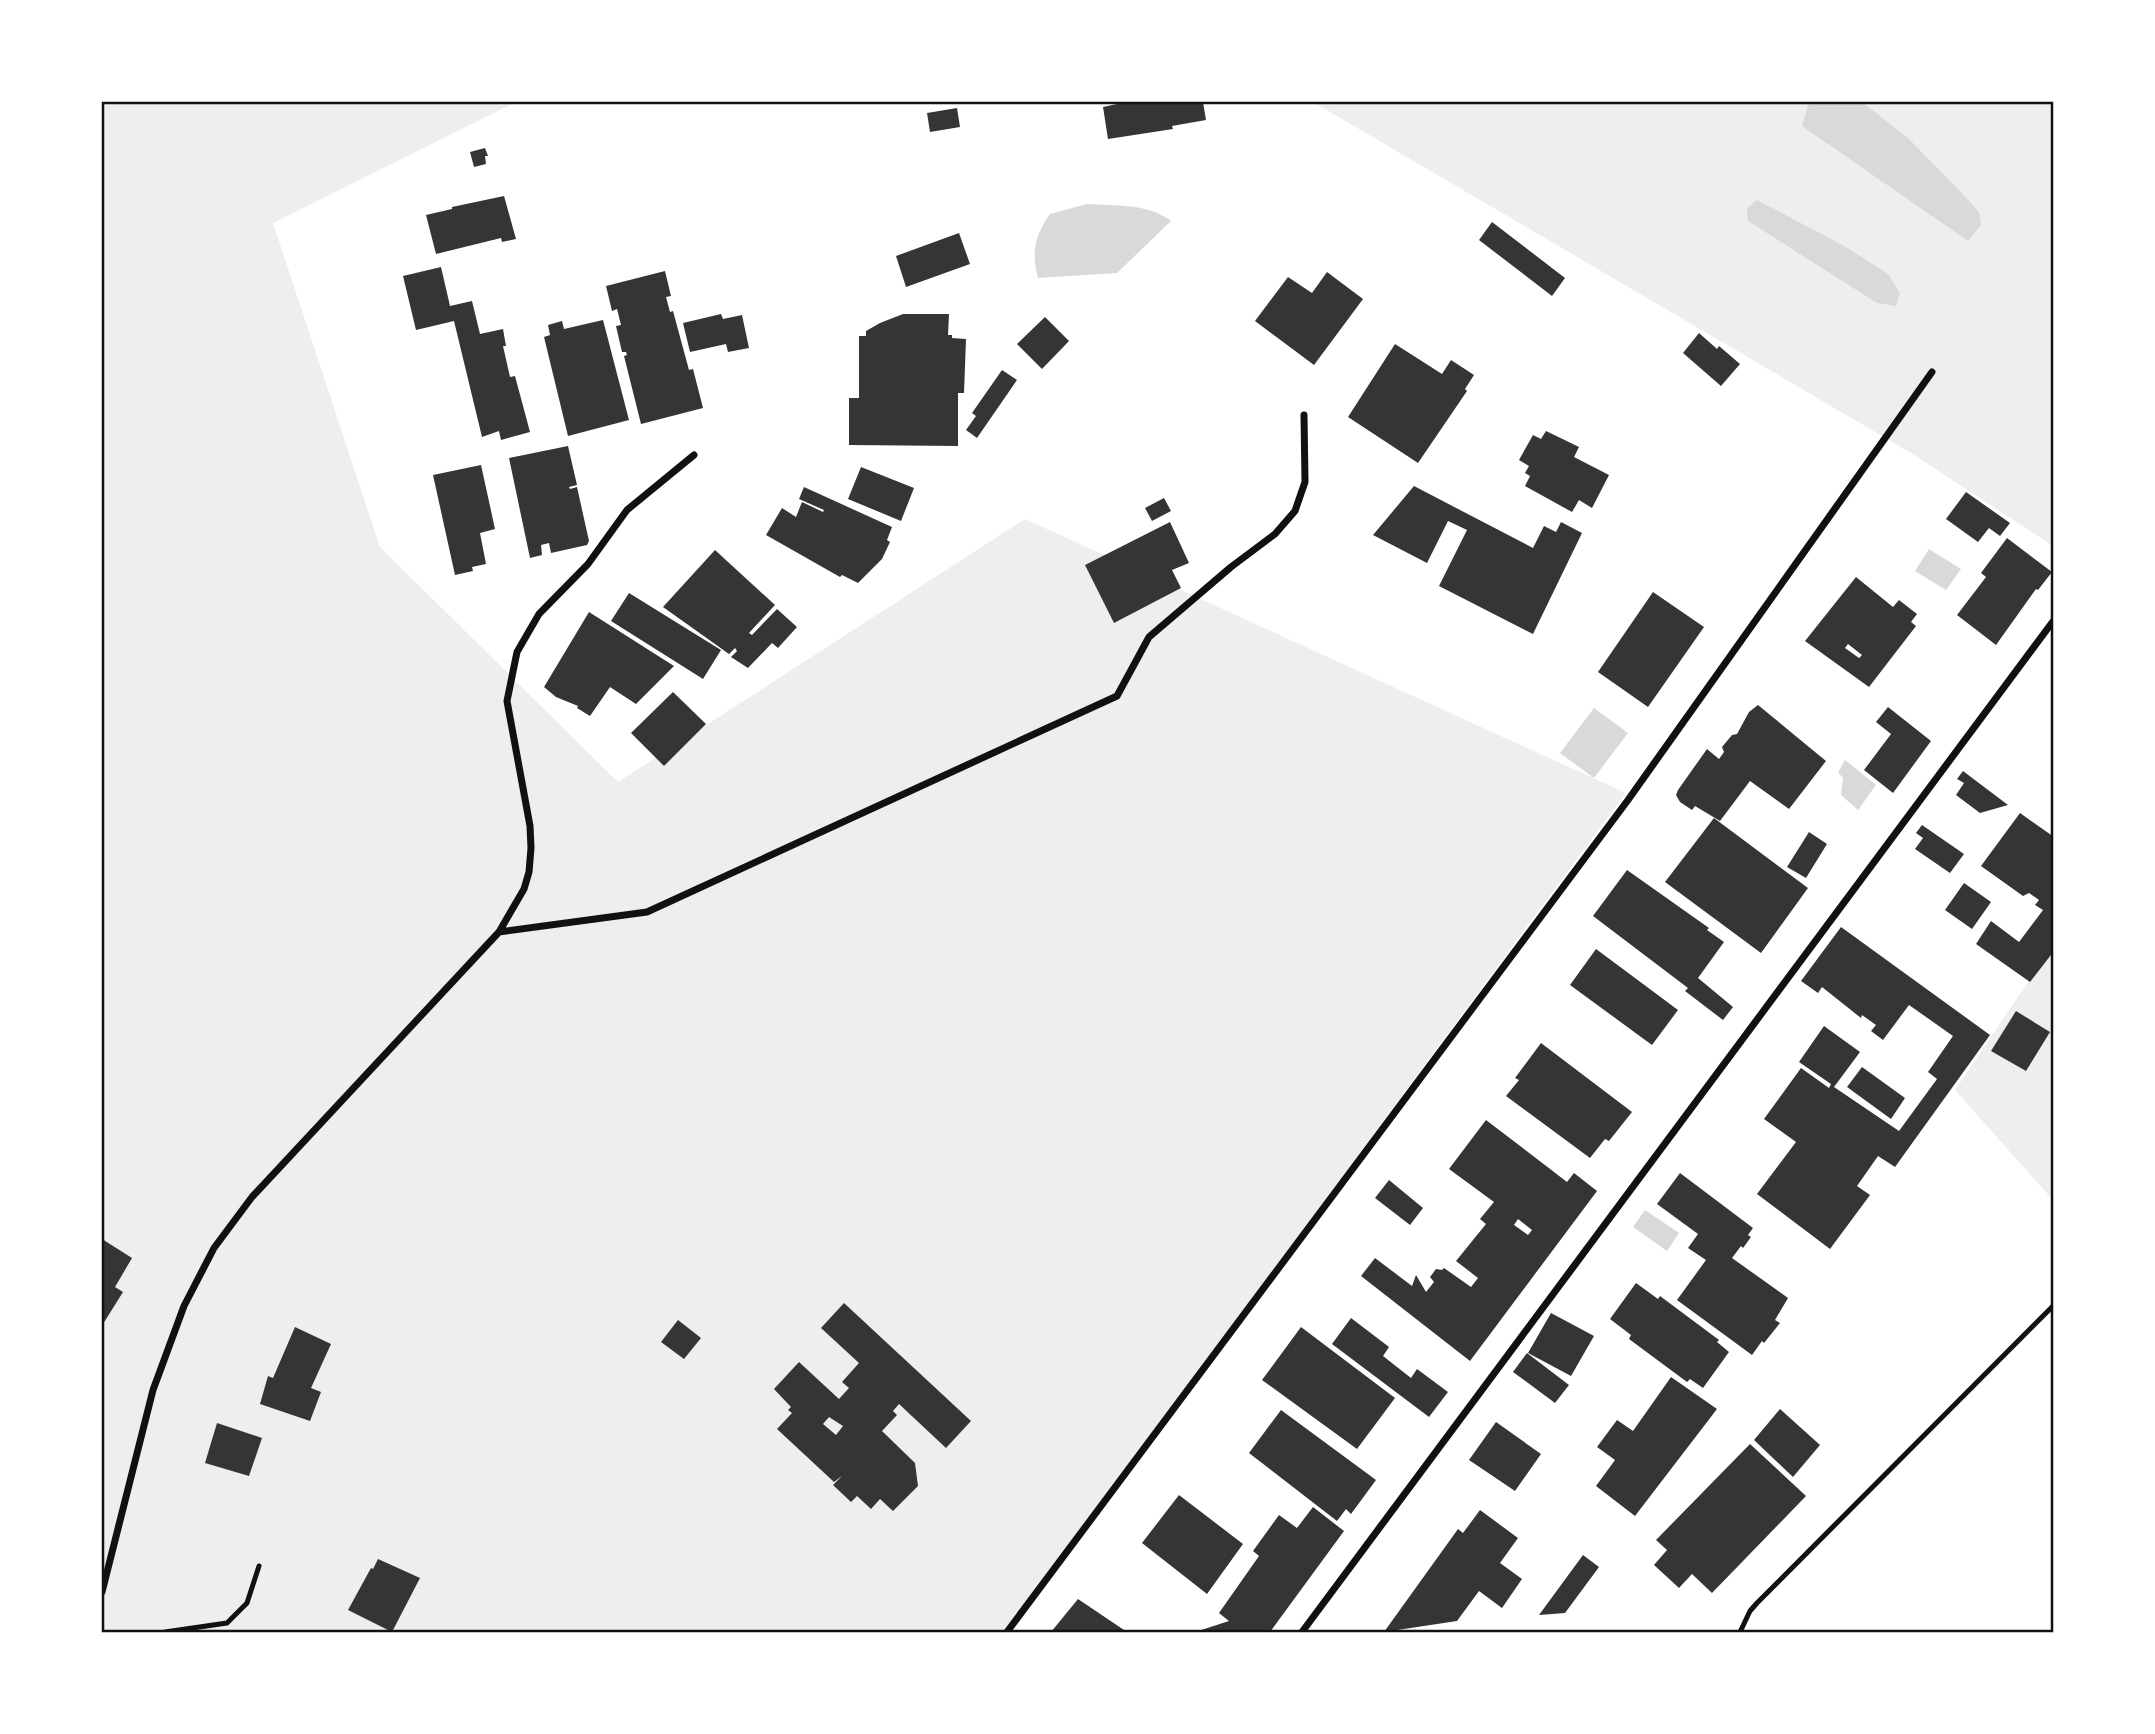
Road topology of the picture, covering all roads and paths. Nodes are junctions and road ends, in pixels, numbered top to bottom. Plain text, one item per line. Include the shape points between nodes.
1 (1932, 372) dead end
2 (1304, 415) dead end
3 (694, 454) dead end
4 (2053, 620) edge
5 (499, 932) junction
6 (2053, 1305) edge
7 (259, 1566) dead end
8 (102, 1592) edge
9 (165, 1633) edge
10 (1007, 1633) edge
11 (1301, 1633) edge
12 (1740, 1633) edge

1 - 10 street via 1628,800
2 - 5 street via 1305,482 1295,511 1275,534 1149,636 1117,696 647,912
3 - 5 street via 627,510 588,564 539,614 517,652 507,701 531,848 524,889
4 - 11 street
5 - 8 street via 252,1197 214,1248 184,1306 153,1390
6 - 12 lane via 1757,1602
7 - 9 lane via 247,1603 227,1623

